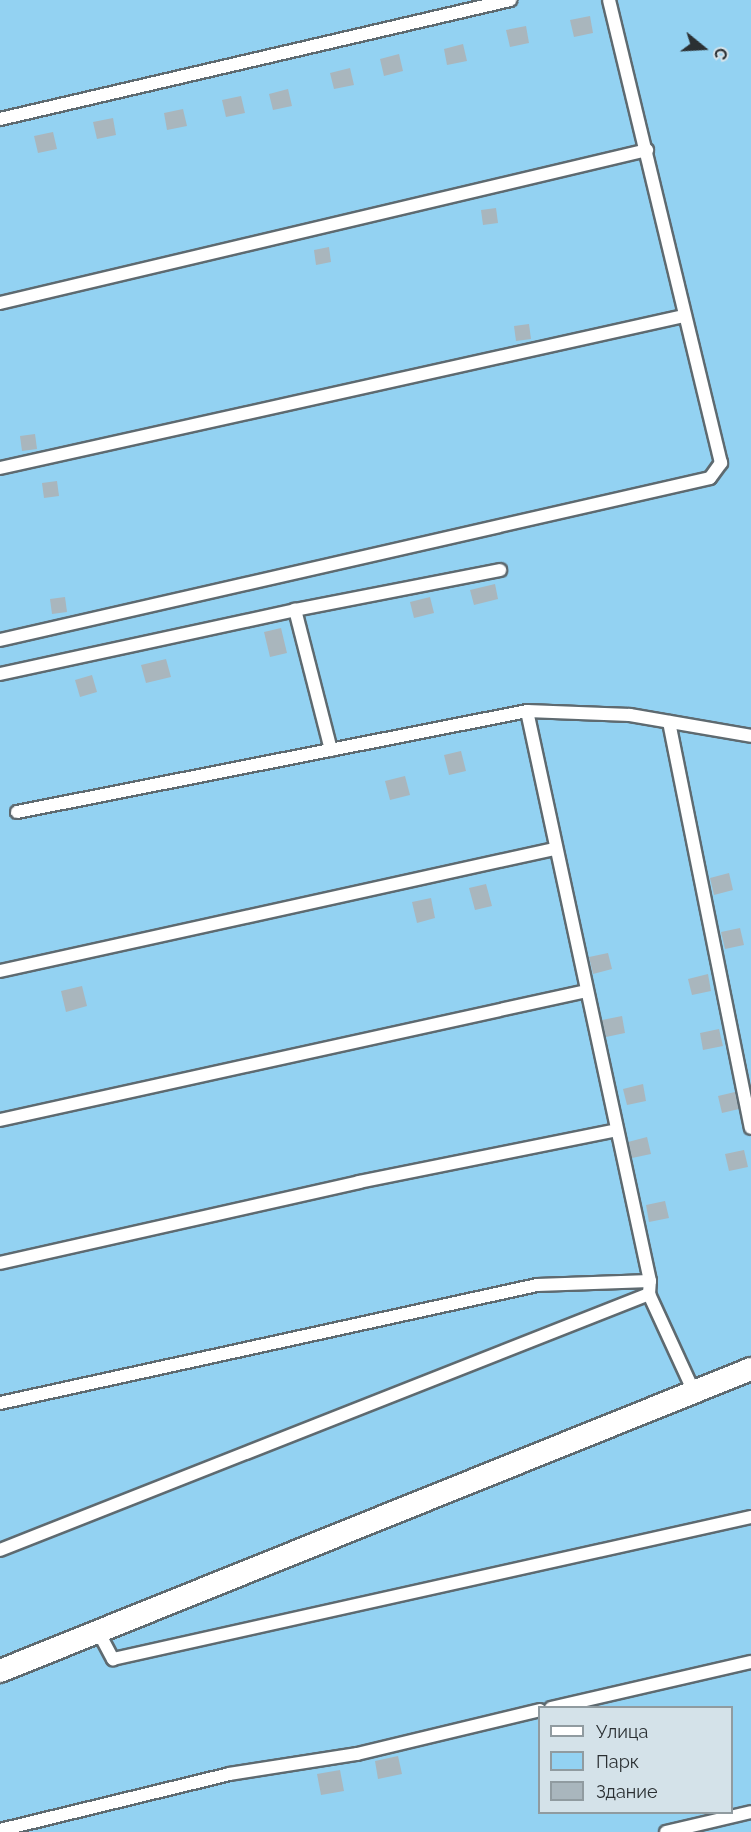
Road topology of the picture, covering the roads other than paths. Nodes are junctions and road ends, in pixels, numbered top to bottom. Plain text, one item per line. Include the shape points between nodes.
1 (510, 0) edge
2 (609, 0) edge
3 (0, 119) edge
4 (646, 150) junction
5 (0, 303) edge
6 (684, 316) junction
7 (0, 468) edge
8 (500, 570) dead end
9 (295, 610) junction
10 (0, 640) edge
11 (0, 674) edge
12 (527, 711) junction
13 (669, 722) junction
14 (751, 736) edge
15 (331, 750) junction
16 (17, 812) dead end
17 (554, 849) junction
18 (0, 971) edge
19 (586, 991) junction
20 (0, 1120) edge
21 (751, 1128) edge
22 (616, 1130) junction
23 (0, 1263) edge
24 (650, 1281) junction
25 (650, 1294) junction
26 (751, 1370) edge
27 (694, 1392) junction
28 (0, 1403) edge
29 (751, 1517) edge
30 (0, 1550) edge
31 (99, 1633) junction
32 (751, 1662) edge
33 (0, 1671) edge
34 (555, 1706) edge
35 (538, 1710) edge
36 (751, 1812) edge
37 (0, 1830) edge
38 (666, 1832) edge

1 - 3 lane
2 - 4 lane
4 - 5 lane
4 - 6 lane
6 - 7 lane
6 - 10 lane via 721,463 710,478
8 - 9 lane
9 - 11 lane
9 - 15 lane
12 - 13 lane via 630,715
12 - 15 lane
12 - 17 lane
13 - 14 lane
13 - 21 lane
15 - 16 lane
17 - 18 lane
17 - 19 lane
19 - 20 lane
19 - 22 lane
22 - 23 lane via 359,1182
22 - 24 lane
24 - 25 lane
24 - 28 lane via 537,1285
25 - 27 lane
25 - 30 lane
26 - 27 street
27 - 31 street
29 - 31 lane via 113,1659
31 - 33 street
32 - 34 lane
35 - 37 lane via 357,1754 229,1774
36 - 38 lane

